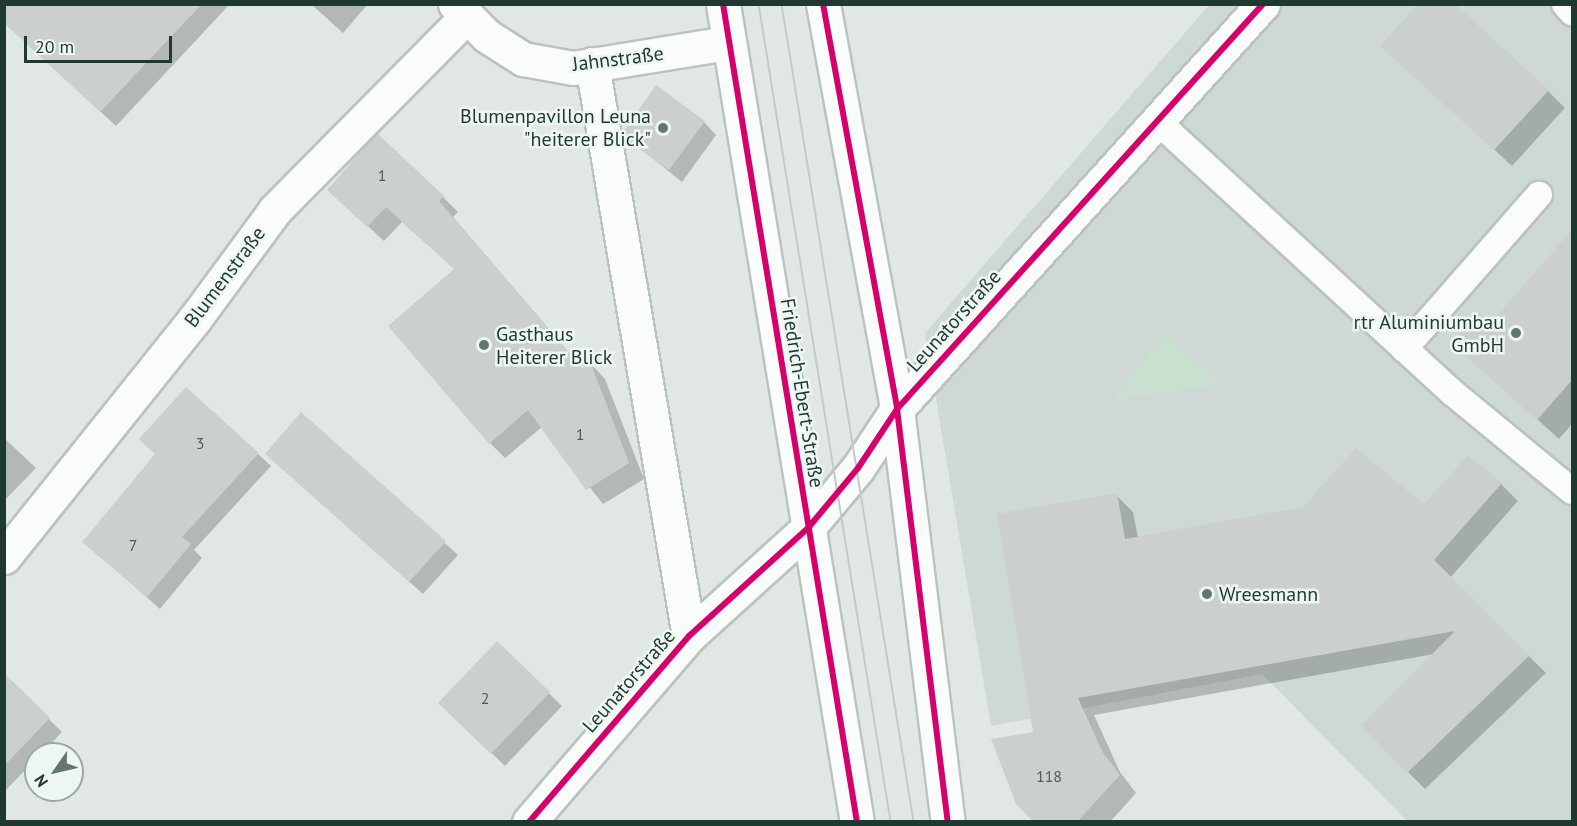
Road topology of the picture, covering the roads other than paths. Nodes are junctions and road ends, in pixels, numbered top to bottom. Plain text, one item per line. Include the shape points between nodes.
1 (723, 4) edge
2 (823, 4) edge
3 (1263, 4) edge
4 (1564, 4) edge
5 (461, 10) edge
6 (1572, 12) edge
7 (728, 43) junction
8 (592, 64) junction
9 (1157, 121) junction
10 (1539, 195) dead end
11 (1404, 349) junction
12 (897, 409) junction
13 (1572, 491) edge
14 (808, 528) junction
15 (4, 557) edge
16 (689, 636) junction
17 (529, 822) edge
18 (857, 822) edge
19 (948, 822) edge

1 - 7 street, Friedrich-Ebert-Straße
2 - 12 street
3 - 9 street, Leunatorstraße
4 - 6 lane
5 - 8 street, Jahnstraße via 488,36 524,59 573,68
5 - 15 street, Blumenstraße via 275,210 194,320
7 - 8 street, Jahnstraße
7 - 14 street, Friedrich-Ebert-Straße
8 - 16 street
9 - 11 lane
9 - 12 street, Leunatorstraße
10 - 11 lane
11 - 13 lane
12 - 14 street, Leunatorstraße via 858,468
12 - 19 street
14 - 16 street, Leunatorstraße
14 - 18 street, Friedrich-Ebert-Straße
16 - 17 street, Leunatorstraße

